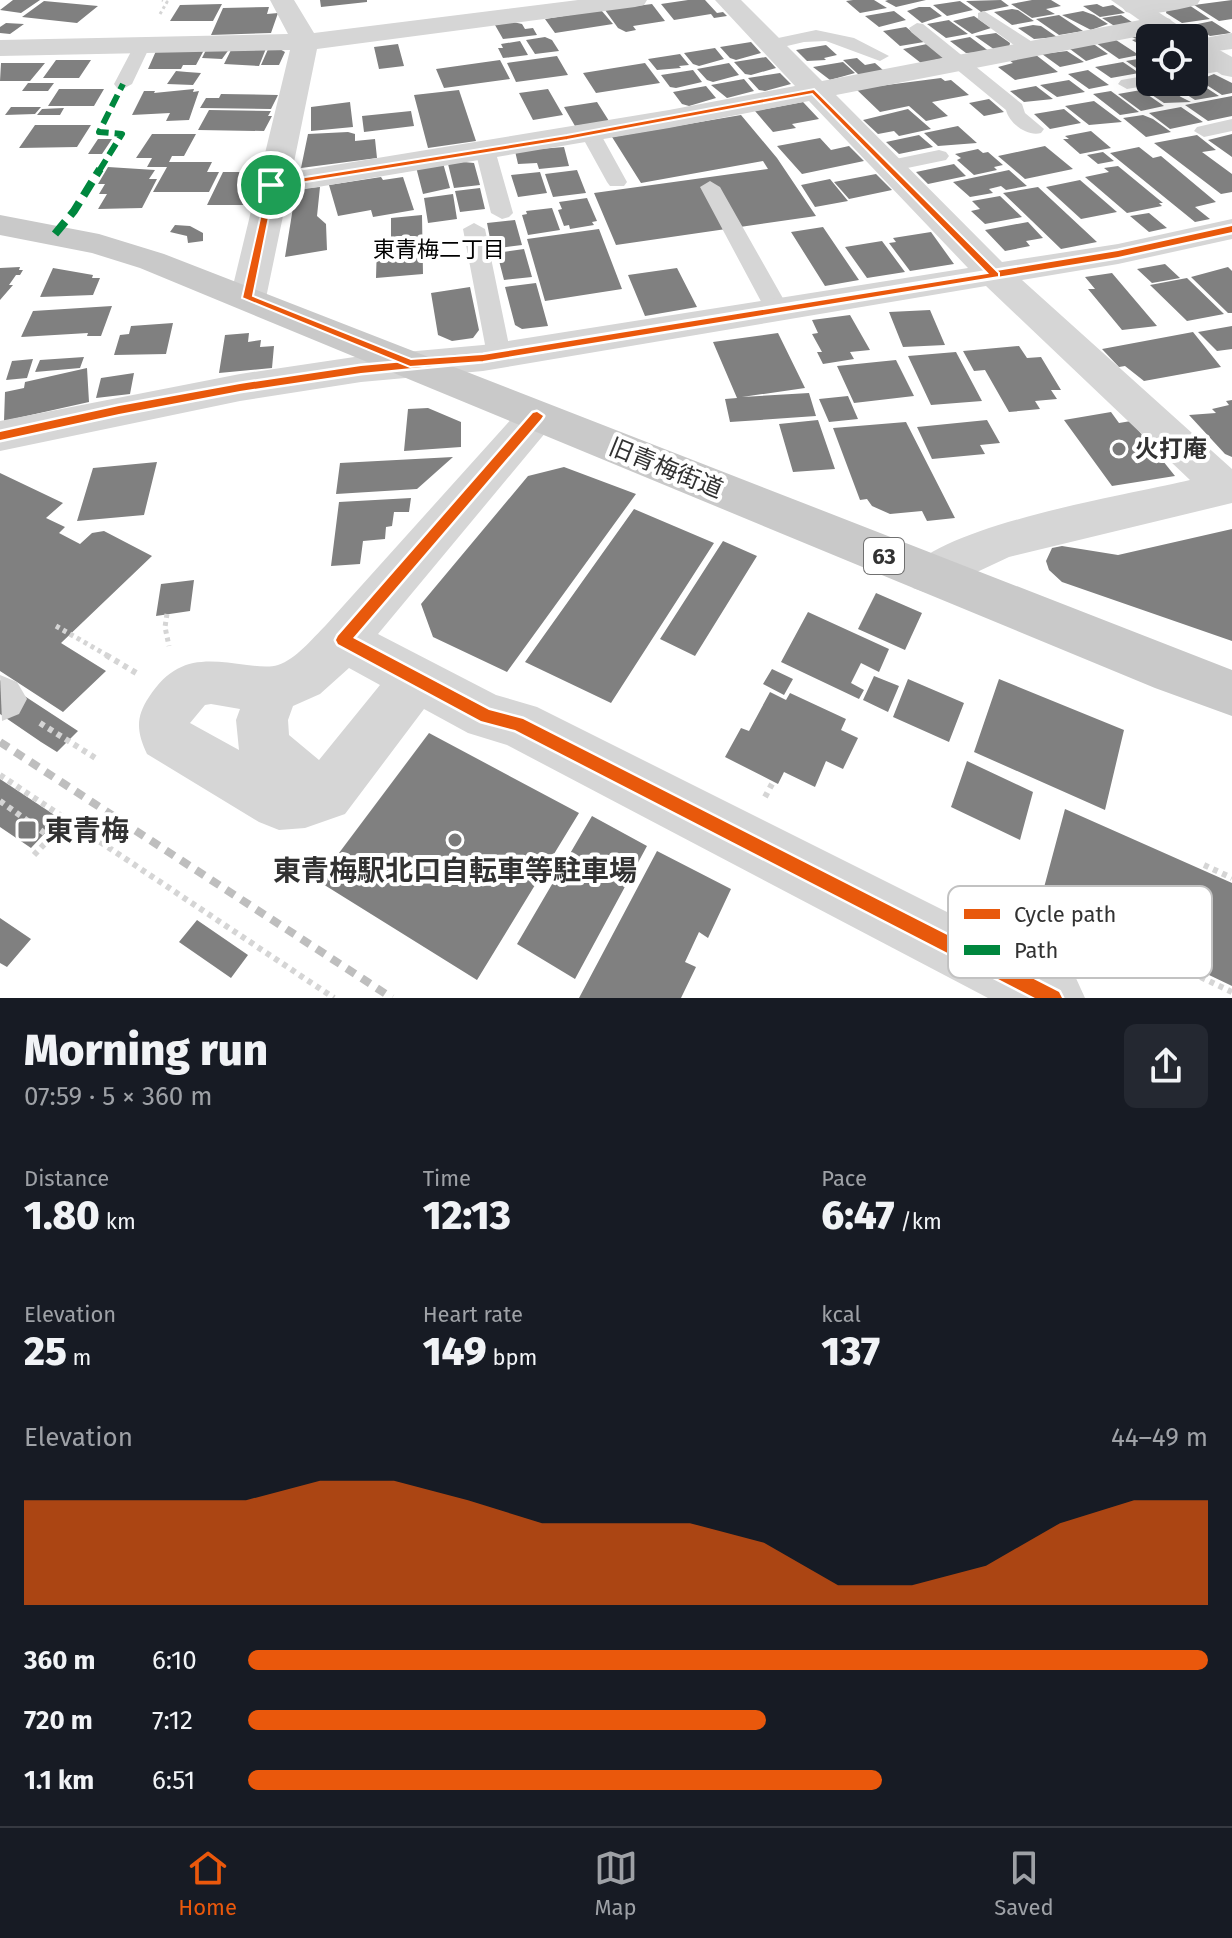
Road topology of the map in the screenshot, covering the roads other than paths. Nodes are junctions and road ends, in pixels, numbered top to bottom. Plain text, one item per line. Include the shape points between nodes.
1 (282, 0) edge
2 (635, 0) edge
3 (727, 0) edge
4 (1188, 0) edge
5 (1129, 4) edge
6 (984, 16) dead end
7 (1157, 24) edge
8 (917, 28) dead end
9 (304, 39) junction
10 (143, 44) junction
11 (770, 45) junction
12 (1136, 46) edge
13 (0, 48) edge
14 (1031, 49) junction
15 (1208, 52) edge
16 (880, 56) dead end
17 (1230, 58) edge
18 (960, 63) junction
19 (1136, 82) edge
20 (123, 84) dead end
21 (1127, 84) dead end
22 (814, 92) junction
23 (1232, 125) edge
24 (1034, 129) dead end
25 (1204, 131) dead end
26 (590, 133) junction
27 (485, 150) junction
28 (939, 156) dead end
29 (888, 166) junction
30 (617, 182) dead end
31 (271, 185) junction
32 (710, 187) dead end
33 (502, 213) dead end
34 (16, 228) edge
35 (474, 229) dead end
36 (1232, 229) edge
37 (995, 275) junction
38 (248, 298) junction
39 (777, 309) junction
40 (499, 355) junction
41 (410, 363) junction
42 (537, 416) junction
43 (0, 436) edge
44 (1229, 487) edge
45 (930, 575) junction
46 (343, 640) junction
47 (416, 679) junction
48 (272, 689) junction
49 (1232, 693) edge
50 (325, 795) junction
51 (948, 944) edge
52 (1014, 978) edge
53 (1053, 998) edge

1 - 9 street
2 - 9 street via 329,41
3 - 11 street
4 - 5 street
5 - 7 street
6 - 14 lane
8 - 18 lane
9 - 10 street
9 - 31 street
10 - 13 street
10 - 20 lane
11 - 16 lane via 823,33
11 - 22 street
12 - 14 street
14 - 18 street
15 - 17 street
18 - 22 street
18 - 24 lane
19 - 21 lane
22 - 26 street
22 - 29 street
23 - 25 lane
26 - 27 street
26 - 30 lane
27 - 31 street
27 - 33 lane
28 - 29 lane
29 - 37 street
31 - 38 street
32 - 39 lane
34 - 38 main road, 旧青梅街道 / 63 via 99,244
35 - 40 lane
36 - 37 street
37 - 39 street
37 - 44 street
38 - 41 main road, 旧青梅街道 / 63
39 - 40 street
40 - 41 street
41 - 42 main road, 旧青梅街道 / 63
41 - 43 street via 116,411
42 - 45 main road, 旧青梅街道 / 63
42 - 46 street
44 - 45 street via 998,542
45 - 49 main road, 旧青梅街道 / 63
46 - 47 street
46 - 48 street via 301,679
47 - 50 street
47 - 51 street via 486,716 518,724
48 - 50 street via 262,720 263,745 286,769
48 - 50 street via 212,680 188,687 163,720 166,737 279,803
52 - 53 street

